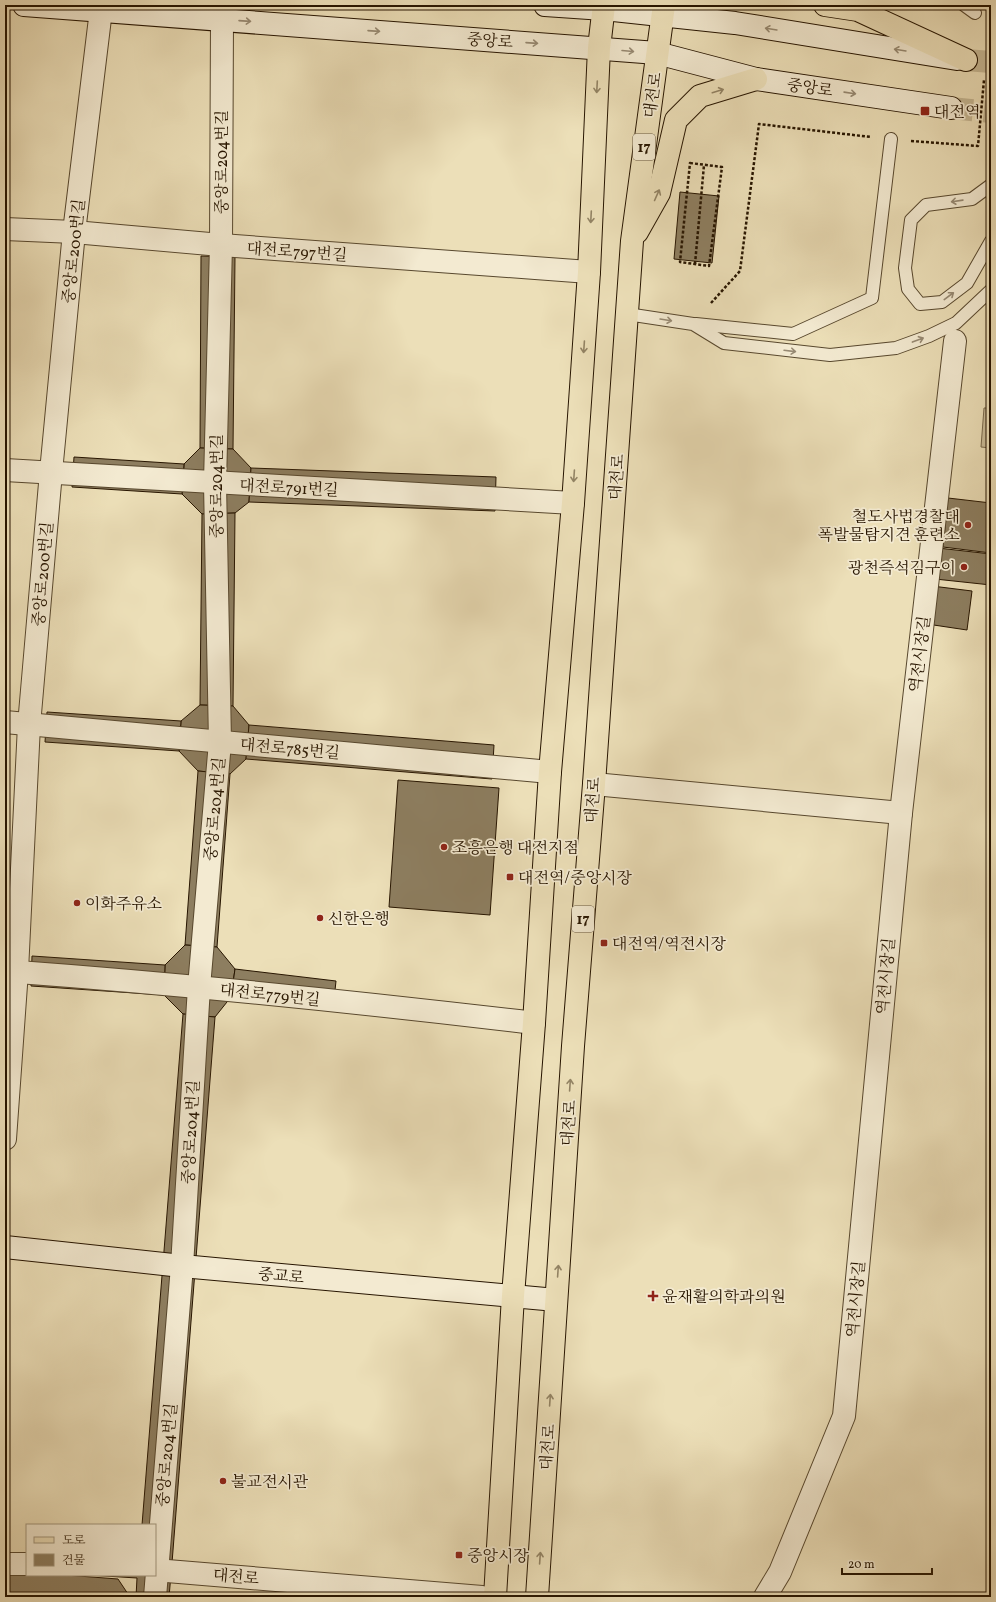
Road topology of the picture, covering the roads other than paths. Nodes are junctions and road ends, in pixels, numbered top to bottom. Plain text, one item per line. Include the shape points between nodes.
1 (24, 5) edge
2 (545, 5) edge
3 (824, 5) edge
4 (964, 5) edge
5 (604, 7) edge
6 (101, 10) junction
7 (664, 11) edge
8 (975, 13) dead end
9 (222, 20) junction
10 (599, 48) junction
11 (657, 53) junction
12 (966, 60) joint
13 (756, 79) junction
14 (951, 108) tunnel mouth
15 (891, 139) road end
16 (991, 185) edge
17 (5, 229) edge
18 (74, 232) junction
19 (632, 241) junction
20 (991, 241) edge
21 (220, 245) junction
22 (589, 272) junction
23 (991, 290) edge
24 (628, 314) junction
25 (692, 324) junction
26 (955, 341) dead end
27 (5, 470) edge
28 (51, 472) junction
29 (215, 483) junction
30 (573, 503) junction
31 (5, 722) edge
32 (29, 725) junction
33 (220, 742) junction
34 (550, 772) junction
35 (594, 784) junction
36 (901, 813) junction
37 (11, 971) edge
38 (199, 987) junction
39 (534, 1023) junction
40 (5, 1139) edge
41 (5, 1247) edge
42 (182, 1266) junction
43 (513, 1296) junction
44 (556, 1300) junction
45 (5, 1564) edge
46 (26, 1564) edge
47 (156, 1570) edge
48 (156, 1576) edge
49 (155, 1597) edge
50 (482, 1597) edge
51 (495, 1597) edge
52 (537, 1597) edge
53 (765, 1597) edge

1 - 6 street, 중앙로
2 - 5 street
3 - 12 main road via 858,10
4 - 8 lane
5 - 7 street
5 - 10 main road
6 - 9 street, 중앙로
6 - 18 street, 중앙로200번길
7 - 11 main road, 대전로 / 17
12 -> 7 street
9 -> 10 street, 중앙로
9 - 21 street, 중앙로204번길
10 -> 11 street, 중앙로
10 -> 22 main road
11 - 13 street, 중앙로
11 - 19 main road, 대전로 / 17
13 -> 14 street, 중앙로
19 -> 13 main road via 658,193 676,120 700,96
15 - 25 lane via 872,298 793,334
16 -> 20 lane via 972,199 926,205 911,220 905,268 908,288 920,304 942,302 966,283
17 - 18 street, 대전로797번길
18 - 21 street, 대전로797번길
18 - 28 street, 중앙로200번길
19 - 24 main road, 대전로 / 17
21 - 22 street, 대전로797번길
21 - 29 street, 중앙로204번길
22 -> 30 main road
25 -> 23 lane via 724,343 830,356 896,348 929,336 956,323
24 -> 25 lane
24 - 35 main road, 대전로 / 17
26 - 36 street, 역전시장길
27 - 28 street, 대전로791번길
28 - 29 street, 대전로791번길
28 - 32 street, 중앙로200번길
29 - 30 street, 대전로791번길
29 - 33 street, 중앙로204번길
30 - 34 main road
31 - 32 street, 대전로785번길
32 - 33 street, 대전로785번길
32 - 37 street, 중앙로200번길
33 - 34 street, 대전로785번길
33 - 38 street, 중앙로204번길
34 - 39 main road
35 - 36 street
44 -> 35 main road, 대전로 / 17
36 - 53 street, 역전시장길 via 844,1416 780,1572
37 - 38 street, 대전로779번길
37 - 40 street, 중앙로200번길
38 - 39 street, 대전로779번길 via 358,1002
38 - 42 street, 중앙로204번길
39 - 43 main road
41 - 42 street, 중교로
42 - 43 street, 중교로
42 - 47 street, 중앙로204번길
43 - 44 street, 중교로
43 - 51 main road
52 -> 44 main road, 대전로 / 17
45 - 46 street
47 - 50 street, 대전로
48 - 49 street, 중앙로204번길

